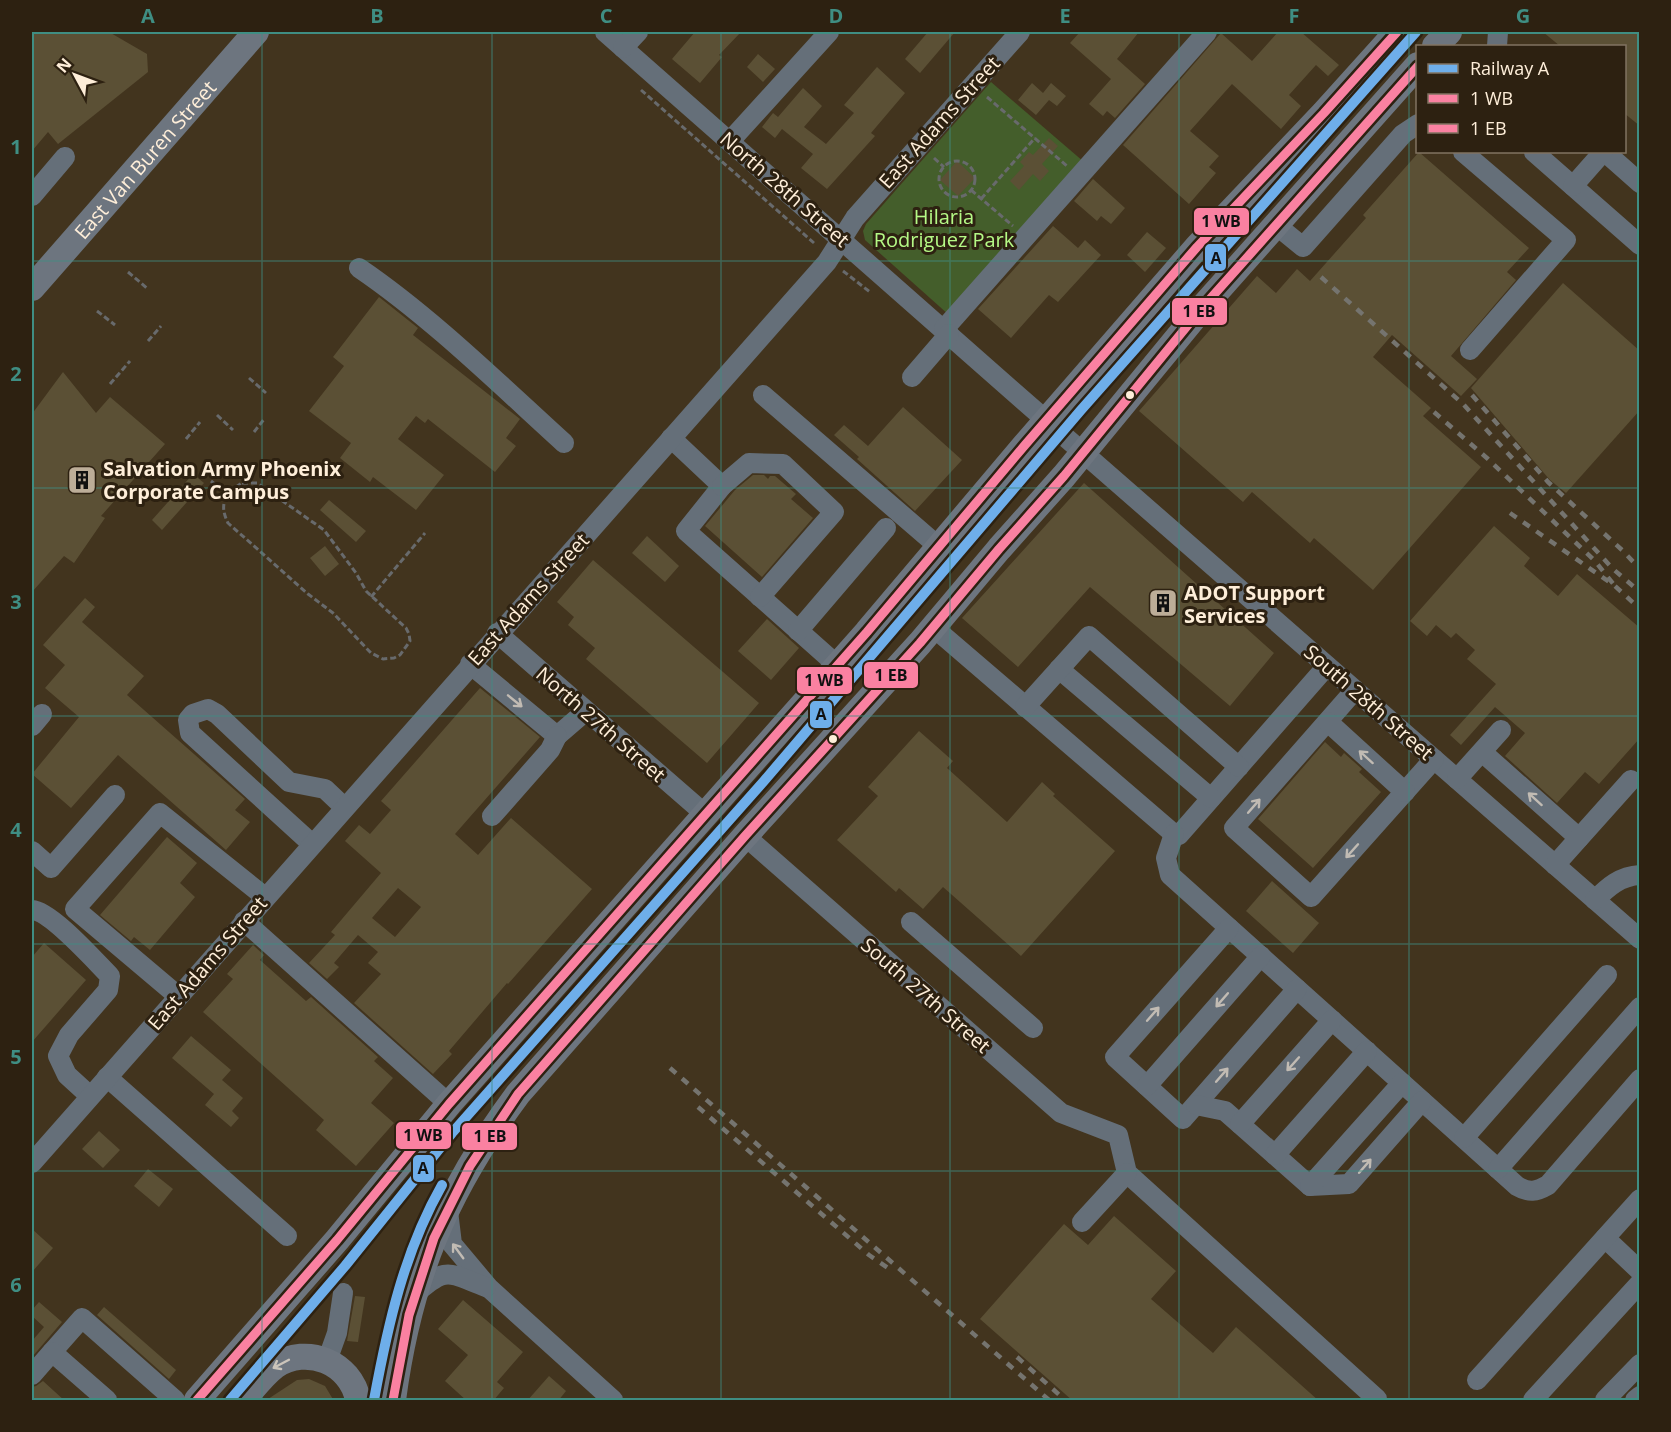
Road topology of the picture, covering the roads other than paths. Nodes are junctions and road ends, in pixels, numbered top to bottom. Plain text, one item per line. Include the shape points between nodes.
1 (256, 32) edge
2 (605, 32) edge
3 (638, 32) edge
4 (829, 32) edge
5 (1020, 32) edge
6 (1207, 32) edge
7 (1449, 32) edge
8 (1388, 35) edge
9 (1436, 45) edge
10 (623, 48) junction
11 (1416, 67) edge
12 (1416, 125) edge
13 (730, 141) junction
14 (1464, 153) edge
15 (1535, 153) edge
16 (1603, 153) edge
17 (1605, 153) edge
18 (65, 157) dead end
19 (1640, 183) edge
20 (1573, 186) junction
21 (32, 196) edge
22 (1276, 225) junction
23 (1637, 238) edge
24 (843, 240) junction
25 (359, 268) dead end
26 (32, 288) edge
27 (946, 332) junction
28 (1470, 350) dead end
29 (912, 377) dead end
30 (763, 395) dead end
31 (1047, 421) junction
32 (670, 438) junction
33 (564, 443) dead end
34 (1078, 447) junction
35 (722, 486) junction
36 (886, 528) dead end
37 (939, 547) junction
38 (760, 597) junction
39 (933, 627) junction
40 (798, 631) junction
41 (497, 633) junction
42 (470, 664) junction
43 (837, 665) junction
44 (1327, 666) junction
45 (1059, 669) junction
46 (1355, 690) junction
47 (1025, 708) junction
48 (586, 711) junction
49 (1328, 722) junction
50 (1501, 730) dead end
51 (557, 735) junction
52 (1482, 752) junction
53 (1434, 759) junction
54 (1239, 767) junction
55 (1457, 779) junction
56 (1631, 780) dead end
57 (1405, 792) junction
58 (115, 795) dead end
59 (1211, 798) junction
60 (345, 807) junction
61 (705, 814) junction
62 (492, 816) dead end
63 (1174, 834) junction
64 (745, 836) junction
65 (1579, 838) junction
66 (312, 844) junction
67 (32, 851) edge
68 (1555, 865) junction
69 (1640, 875) edge
70 (265, 897) junction
71 (1595, 900) junction
72 (32, 910) edge
73 (244, 921) junction
74 (911, 922) dead end
75 (1229, 928) junction
76 (1640, 939) edge
77 (1261, 956) junction
78 (1607, 975) dead end
79 (1297, 989) junction
80 (178, 996) junction
81 (1640, 1007) edge
82 (1332, 1020) junction
83 (1033, 1028) dead end
84 (1367, 1051) junction
85 (107, 1077) junction
86 (1640, 1079) edge
87 (1402, 1083) junction
88 (1147, 1086) junction
89 (90, 1096) junction
90 (1422, 1101) junction
91 (448, 1104) junction
92 (1190, 1112) junction
93 (1240, 1124) junction
94 (1464, 1138) junction
95 (1275, 1155) junction
96 (32, 1162) edge
97 (1498, 1169) junction
98 (1127, 1173) junction
99 (1311, 1186) junction
100 (1640, 1199) edge
101 (448, 1205) junction
102 (1082, 1222) dead end
103 (287, 1236) dead end
104 (1605, 1238) junction
105 (1640, 1271) edge
106 (1640, 1283) edge
107 (489, 1288) junction
108 (342, 1293) dead end
109 (413, 1296) junction
110 (52, 1352) junction
111 (329, 1362) junction
112 (1640, 1364) edge
113 (32, 1375) edge
114 (1477, 1380) dead end
115 (225, 1392) edge
116 (1640, 1396) edge
117 (606, 1399) edge
118 (1377, 1399) dead end
119 (107, 1401) edge
120 (176, 1401) edge
121 (197, 1401) edge
122 (358, 1401) edge
123 (383, 1401) edge
124 (393, 1401) edge
125 (1533, 1401) edge
126 (1605, 1401) edge
127 (1635, 1401) edge

1 - 26 main road, East Van Buren Street
2 - 10 street, North 28th Street
3 - 10 street
4 - 13 street
5 - 24 street, East Adams Street via 855,218
6 - 27 street
7 - 9 main road
8 - 31 main road via 1324,113 1197,247
10 - 13 street, North 28th Street
11 - 22 main road
12 - 22 street via 1403,134 1303,247
13 - 24 street, North 28th Street
14 - 28 street via 1566,240
15 - 20 street
16 - 20 street
17 - 19 street
18 - 21 street
20 - 23 street
22 - 34 main road
24 - 27 street, North 28th Street
24 - 32 street, East Adams Street
25 - 33 street via 388,288
27 - 29 street
27 - 31 street, North 28th Street
30 - 37 street
31 - 34 street, North 28th Street
31 - 37 main road
32 - 35 street
32 - 41 street, East Adams Street
34 - 39 main road
34 - 44 street, South 28th Street
35 - 38 street via 686,531
35 - 38 street via 749,463 783,464 834,512
36 - 40 street
37 - 43 main road
38 - 40 street
39 - 47 street
39 - 64 main road
40 - 43 street
41 - 42 street, East Adams Street
41 - 48 street, North 27th Street
42 -> 51 street
42 - 60 street, East Adams Street
43 - 61 main road
44 - 46 street, South 28th Street
44 - 54 street
45 - 47 street
45 - 54 street via 1089,636
45 - 59 street
46 - 49 street
46 - 53 street, South 28th Street
47 - 63 street
48 - 51 street
48 - 61 street, North 27th Street
57 -> 49 street
57 -> 49 street via 1311,897 1234,828
50 - 52 street
51 - 62 street via 550,750
52 - 55 street
65 -> 52 street
53 - 55 street, South 28th Street
53 - 57 street
54 - 59 street
55 - 68 street, South 28th Street
56 - 65 street
58 - 67 street via 51,868
59 - 63 street via 1179,835
60 - 66 street, East Adams Street
60 - 66 street via 325,789 289,782 217,714 208,709 193,714 188,720 190,734
61 - 91 main road
63 - 75 street via 1166,858 1170,875
64 - 98 street, South 27th Street via 1061,1113 1118,1135
64 - 101 main road via 498,1120
65 - 68 street
66 - 70 street, East Adams Street
68 - 71 street, South 28th Street
69 - 71 street via 1629,875
70 - 73 street, East Adams Street
70 - 80 street via 160,813 75,909
71 - 76 street, South 28th Street
72 - 89 street via 43,913 110,976 108,990 69,1035 58,1056 67,1076
73 - 80 street, East Adams Street
73 - 91 street
74 - 83 street
75 - 77 street
88 -> 75 street via 1115,1058
77 - 79 street
77 -> 88 street
78 - 94 street
79 - 82 street
92 -> 79 street
80 - 85 street, East Adams Street
81 - 97 street
82 - 84 street
82 -> 93 street
84 - 87 street
84 - 95 street
85 - 89 street, East Adams Street
85 - 103 street
86 - 97 street via 1548,1185 1527,1192
87 - 90 street
87 - 99 street
88 - 92 street
89 - 96 street, East Adams Street
90 - 94 street
99 -> 90 street via 1349,1184
91 - 115 main road via 337,1240
92 - 93 street via 1225,1111
93 - 95 street
94 - 97 street
95 - 99 street
98 - 102 street
98 - 118 street
100 - 104 street
107 -> 101 street via 452,1244
101 - 109 main road
104 - 105 street
104 - 114 street
106 - 125 street
107 - 109 street via 452,1274 440,1274
107 - 117 street
108 - 111 street
109 - 123 main road via 397,1323
109 - 124 main road
110 - 113 street
110 - 119 street
110 - 120 street via 82,1318
111 -> 115 main road via 312,1357 286,1360 265,1375
111 - 122 main road via 350,1380
112 - 126 street
115 - 121 main road
116 - 127 street

